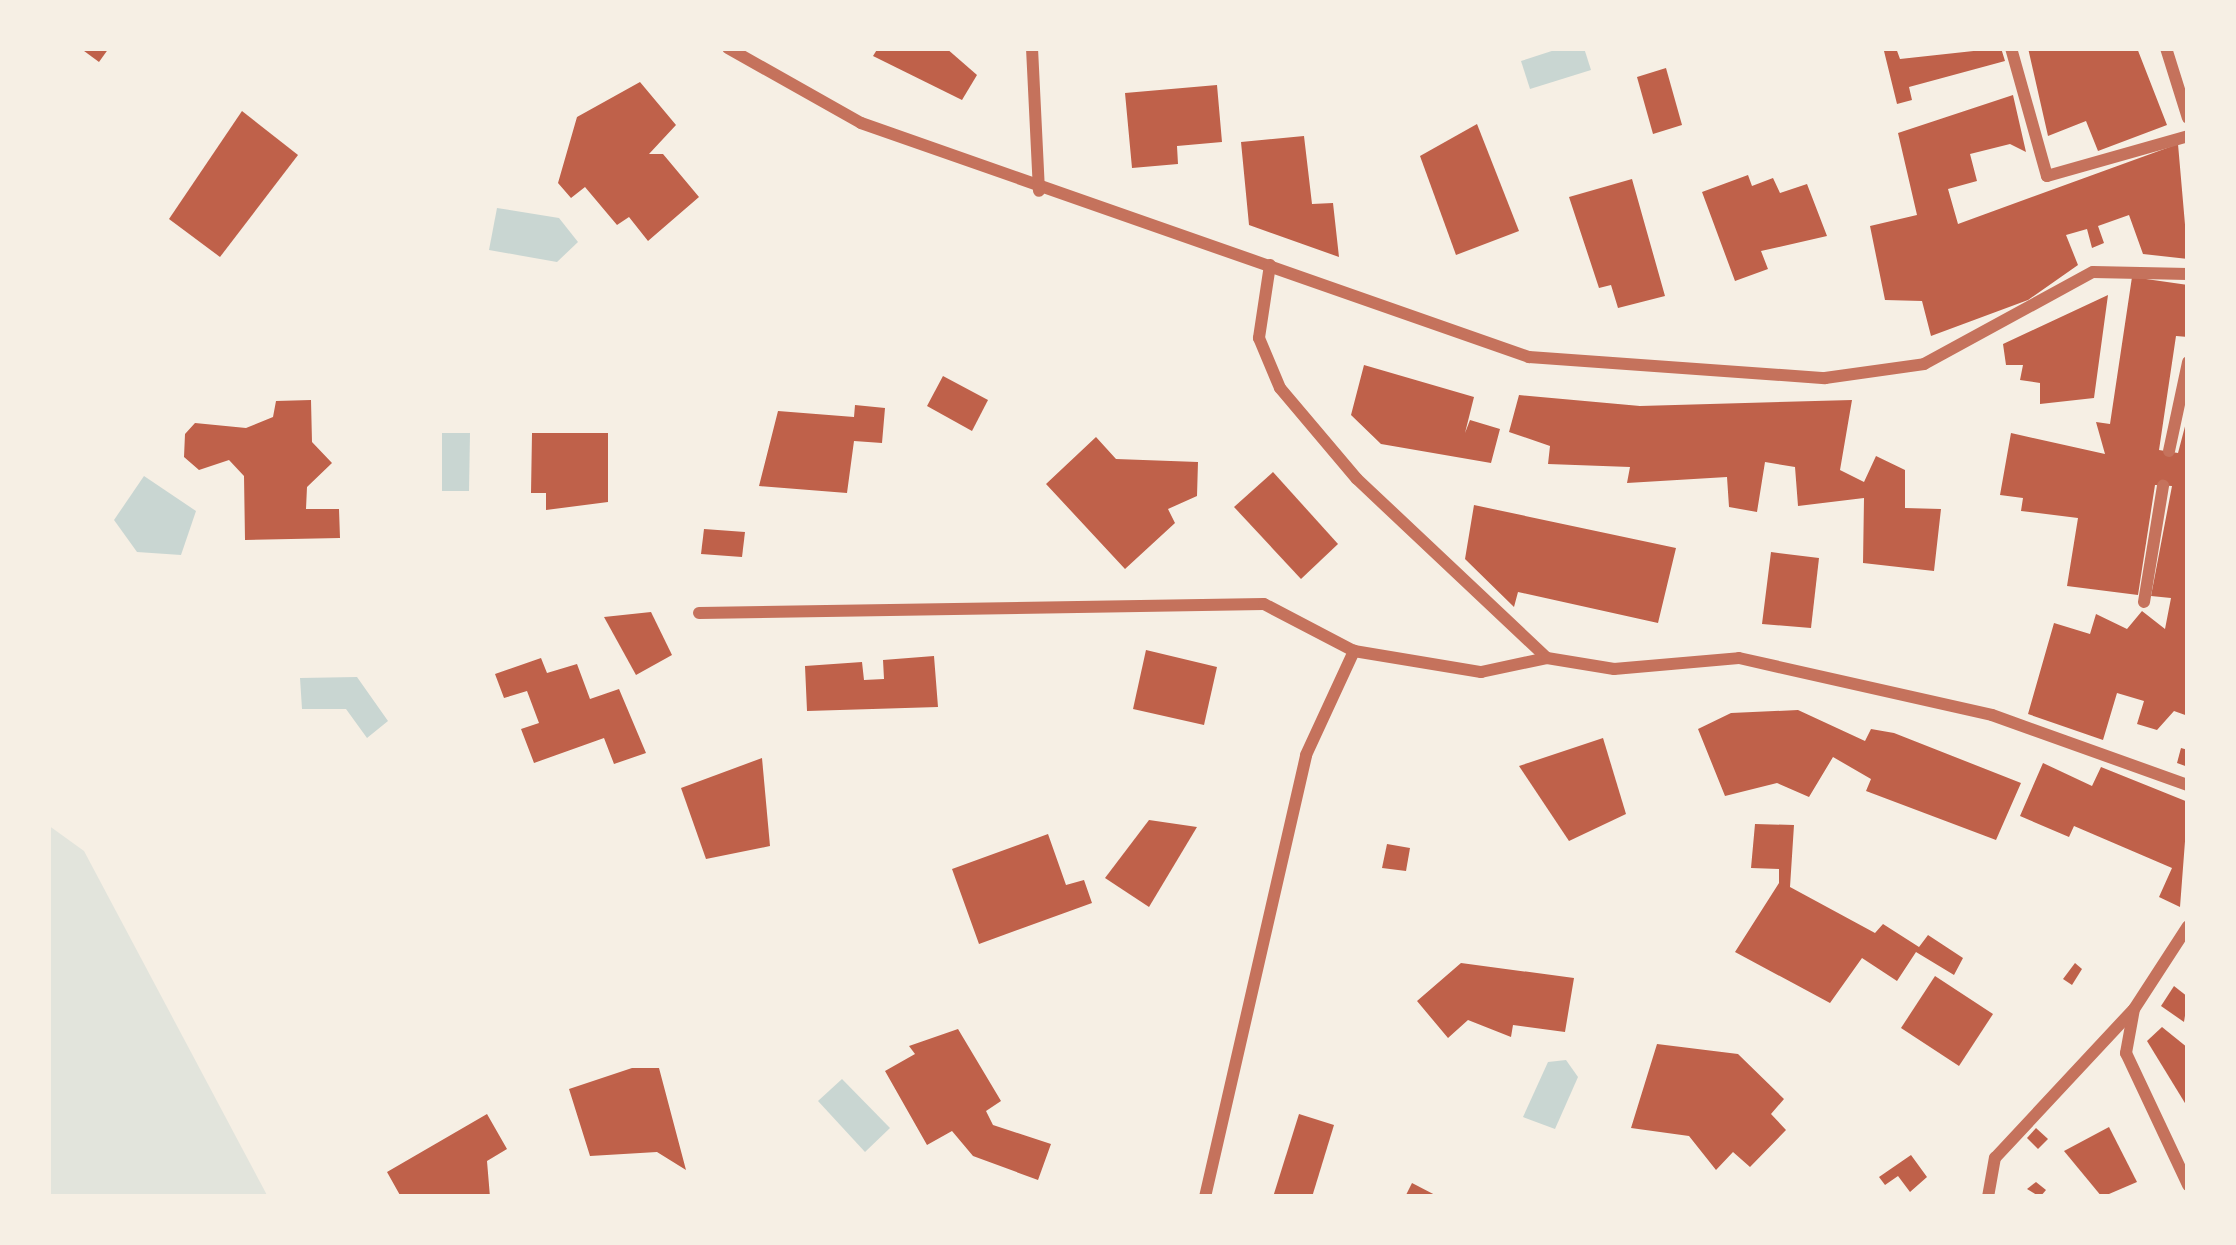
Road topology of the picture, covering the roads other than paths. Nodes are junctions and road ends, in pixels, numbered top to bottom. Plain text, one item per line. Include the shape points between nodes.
1 (728, 48) edge
2 (1031, 48) edge
3 (2011, 48) edge
4 (2165, 48) edge
5 (2188, 118) edge
6 (2188, 136) edge
7 (1039, 191) junction
8 (1270, 265) junction
9 (2188, 274) edge
10 (2188, 362) edge
11 (2169, 452) dead end
12 (2163, 486) dead end
13 (2144, 602) dead end
14 (699, 613) dead end
15 (1354, 651) junction
16 (1547, 658) junction
17 (2188, 785) edge
18 (2188, 926) edge
19 (2134, 1009) junction
20 (2188, 1185) edge
21 (1205, 1197) edge
22 (1988, 1197) edge

1 - 7 street via 861,123
2 - 7 street
3 - 6 street via 2047,176
4 - 5 street
7 - 8 street
8 - 9 street via 1529,357 1825,378 1924,364 2093,272
8 - 16 street via 1259,338 1280,388 1357,479
10 - 11 street
12 - 13 street
14 - 15 street via 1264,604
15 - 16 street via 1481,672
15 - 21 street via 1306,755
16 - 17 street via 1614,669 1739,658 1796,666 1992,715
18 - 19 street
19 - 20 street via 2126,1053
19 - 22 street via 1995,1158

